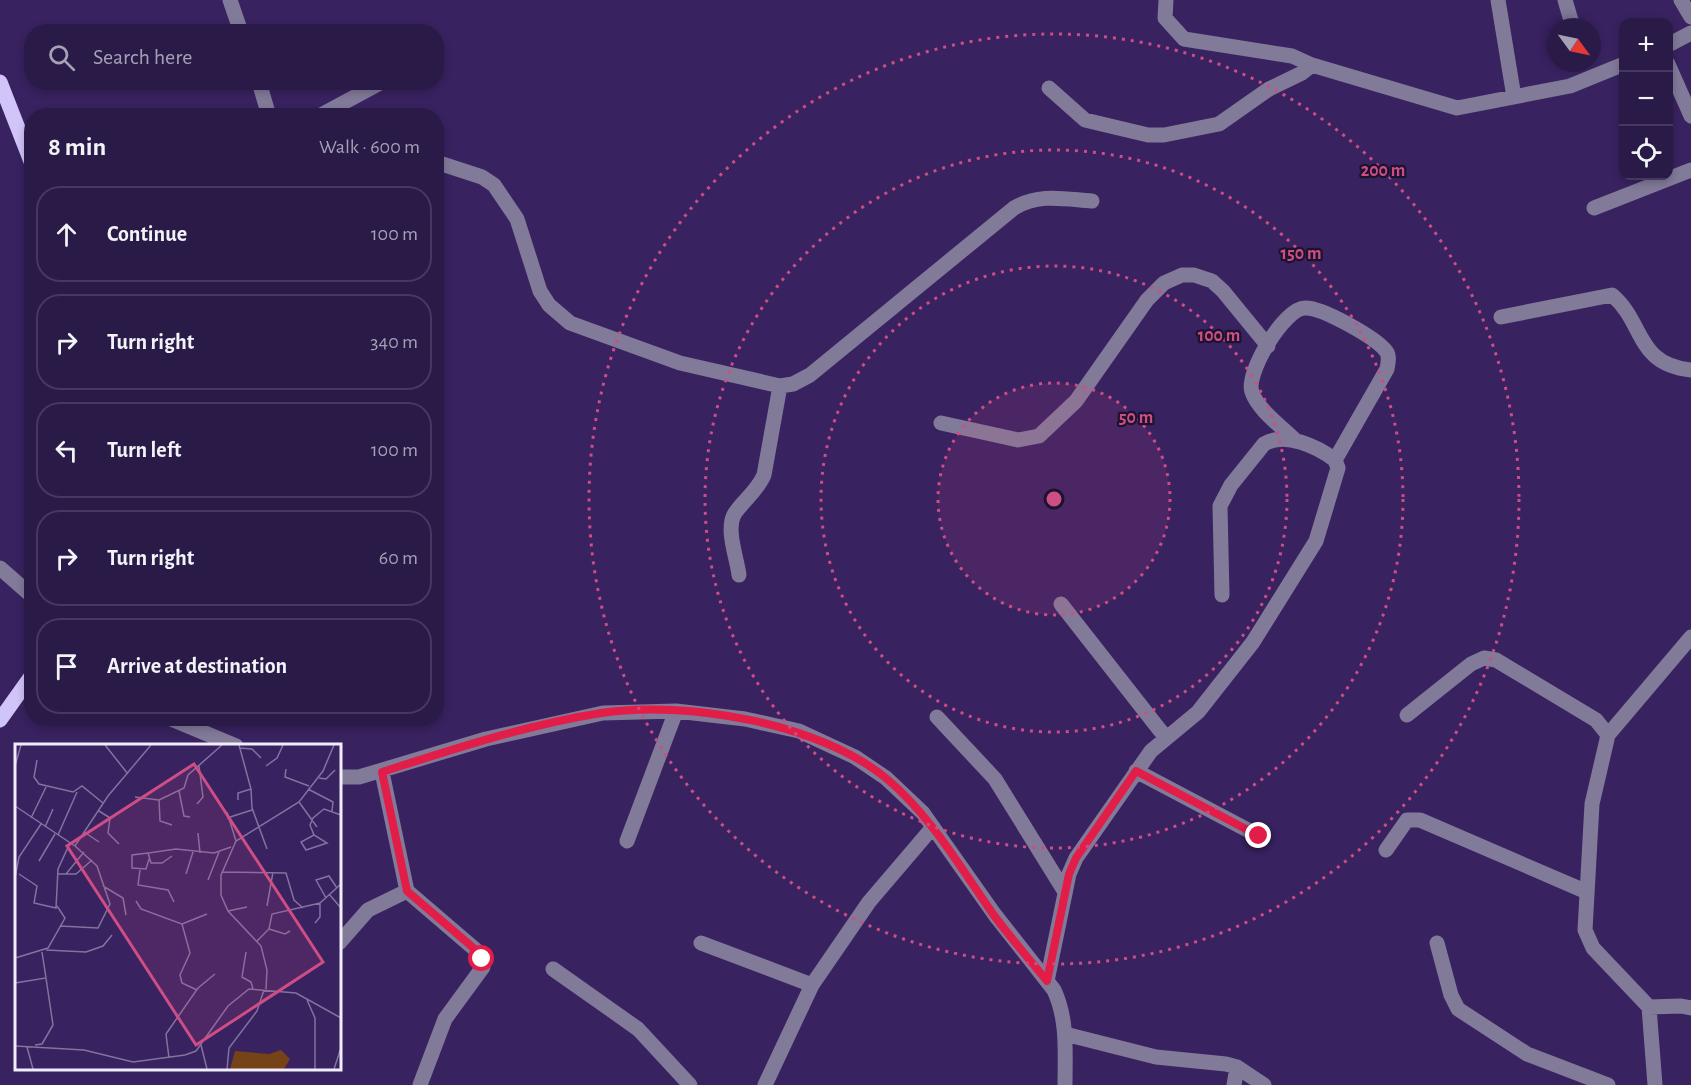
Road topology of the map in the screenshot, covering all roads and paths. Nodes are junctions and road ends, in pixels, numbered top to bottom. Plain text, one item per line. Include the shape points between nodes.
1 (230, 0) edge
2 (1166, 0) edge
3 (1498, 0) edge
4 (1565, 0) edge
5 (1681, 0) edge
6 (1691, 17) edge
7 (1571, 18) edge
8 (238, 24) edge
9 (1691, 33) edge
10 (1673, 42) edge
11 (1312, 65) junction
12 (1619, 66) edge
13 (1587, 72) edge
14 (1672, 72) edge
15 (1589, 79) junction
16 (0, 82) edge
17 (1049, 88) dead end
18 (261, 90) edge
19 (367, 90) edge
20 (1514, 97) junction
21 (267, 108) edge
22 (334, 108) edge
23 (1691, 116) edge
24 (24, 144) edge
25 (444, 165) edge
26 (1691, 170) edge
27 (1092, 201) dead end
28 (1594, 208) dead end
29 (1501, 317) dead end
30 (1268, 346) junction
31 (1691, 370) edge
32 (780, 386) junction
33 (941, 423) dead end
34 (1295, 440) junction
35 (1335, 460) junction
36 (0, 568) edge
37 (739, 575) dead end
38 (24, 589) edge
39 (1222, 595) dead end
40 (1061, 604) dead end
41 (1691, 637) edge
42 (24, 686) edge
43 (676, 711) junction
44 (1407, 715) dead end
45 (937, 717) dead end
46 (0, 720) edge
47 (188, 726) edge
48 (1608, 735) junction
49 (1166, 738) junction
50 (231, 744) edge
51 (1136, 771) junction
52 (382, 772) junction
53 (340, 777) edge
54 (933, 827) junction
55 (1259, 836) dead end
56 (627, 841) dead end
57 (1386, 850) dead end
58 (407, 891) junction
59 (1065, 892) junction
60 (1587, 892) junction
61 (340, 942) edge
62 (701, 943) dead end
63 (1437, 943) dead end
64 (553, 969) dead end
65 (1047, 981) junction
66 (812, 984) junction
67 (1649, 1007) junction
68 (1691, 1008) edge
69 (1065, 1034) junction
70 (1238, 1068) junction
71 (420, 1085) edge
72 (690, 1085) edge
73 (765, 1085) edge
74 (1065, 1085) edge
75 (1234, 1085) edge
76 (1264, 1085) edge
77 (1608, 1085) edge
78 (1655, 1085) edge

1 - 8 street
2 - 11 street via 1165,18 1184,39 1292,56
3 - 20 street
4 - 7 street
5 - 6 street
9 - 10 street
11 - 17 street via 1219,124 1164,135 1085,120
11 - 20 street via 1457,108
12 - 15 street
13 - 15 street
14 - 23 street
15 - 20 street
16 - 24 main road
18 - 21 street
19 - 22 street
25 - 32 street via 494,185 517,219 540,291 549,305 570,323 680,363
26 - 28 street
27 - 32 street via 1039,197 1021,204 810,375
29 - 31 street via 1612,296 1621,303 1649,352
30 - 33 street via 1212,281 1182,275 1164,283 1147,300 1076,401 1039,436 1018,440
30 - 34 street via 1254,372 1252,395
30 - 35 street via 1286,318 1306,308 1363,333 1386,351 1387,369
32 - 37 street via 764,475 759,488 734,514 731,526
34 - 35 street
34 - 39 street via 1270,440 1264,444 1231,485 1220,506
35 - 49 street via 1338,468 1316,541 1253,642 1198,712
36 - 38 street
40 - 49 street
41 - 48 street
42 - 46 main road
43 - 52 street via 603,713 486,739
43 - 54 street via 745,719 799,731 855,757 886,778
43 - 56 street
44 - 48 street via 1484,658 1496,660 1596,720
45 - 59 street via 995,779
47 - 50 street
48 - 60 street via 1592,804
49 - 51 street
51 - 55 street
51 - 59 street via 1076,858
52 - 53 street
52 - 58 street
54 - 65 street via 994,915
54 - 66 street via 869,902
57 - 60 street via 1407,820 1419,820
58 - 61 street via 368,910
58 - 71 street via 477,951 483,967 445,1019
59 - 65 street
60 - 67 street via 1585,930 1593,948
62 - 66 street
63 - 77 street via 1458,1009 1527,1054
64 - 72 street via 638,1029
65 - 69 street via 1060,1003
66 - 73 street
67 - 68 street
67 - 78 street
69 - 70 street via 1156,1058
69 - 74 street
70 - 75 street
70 - 76 street

